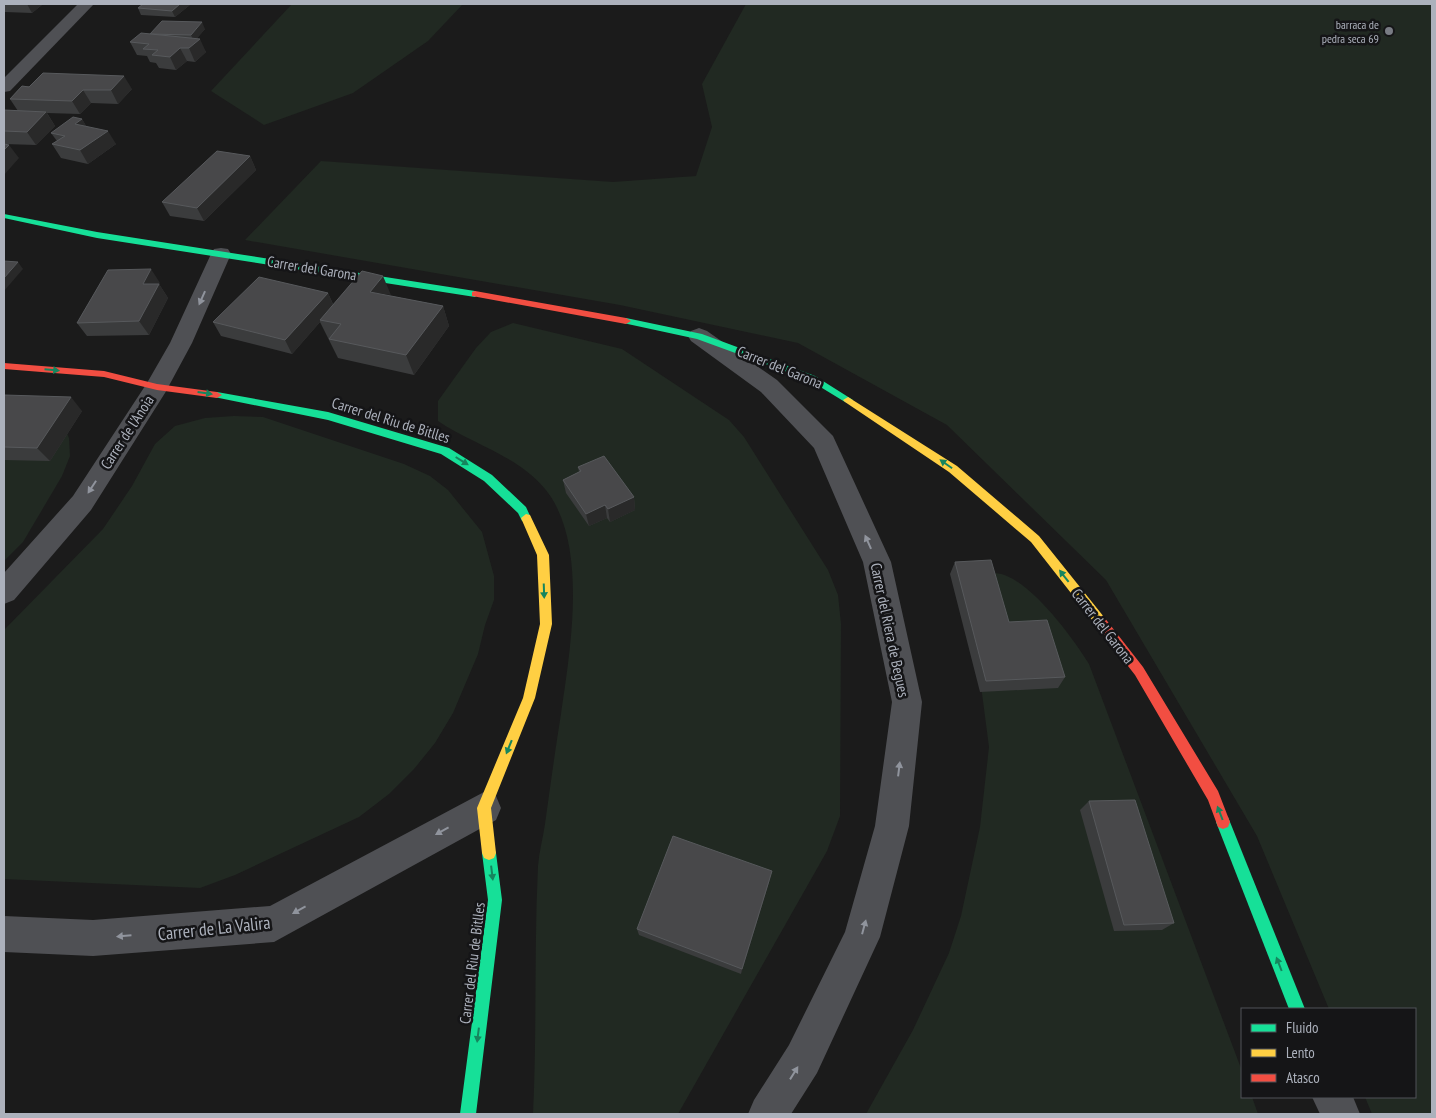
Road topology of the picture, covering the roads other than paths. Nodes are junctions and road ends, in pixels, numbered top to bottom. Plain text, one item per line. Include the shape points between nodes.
1 (86, 4) edge
2 (35, 53) junction
3 (12, 54) dead end
4 (4, 87) edge
5 (4, 216) edge
6 (222, 254) junction
7 (699, 336) junction
8 (4, 366) edge
9 (157, 387) junction
10 (4, 592) edge
11 (484, 808) junction
12 (4, 934) edge
13 (1297, 1008) edge
14 (1332, 1098) edge
15 (468, 1114) edge
16 (768, 1114) edge
17 (1340, 1114) edge

1 - 2 street
2 - 3 street
2 - 4 street
5 - 6 street, Carrer del Garona via 97,235
6 - 7 street, Carrer del Garona via 603,316
6 -> 9 street, Carrer de l'Anoia via 181,344
13 -> 7 street, Carrer del Garona via 1213,796 1139,671 1035,540 953,469 854,403 812,378
16 -> 7 street, Carrer del Riera de Begues via 803,1059 862,937 892,826 907,702 877,562 824,443 769,386
8 -> 9 street, Carrer del Riu de Bitlles via 104,374
9 -> 10 street, Carrer de l'Anoia via 82,503
9 -> 11 street, Carrer del Riu de Bitlles via 209,393 328,416 445,451 488,478 522,510 543,555 546,624 529,698
11 -> 12 street, Carrer de La Valira via 274,924 93,938
11 -> 15 street, Carrer del Riu de Bitlles via 495,900
14 - 17 street

